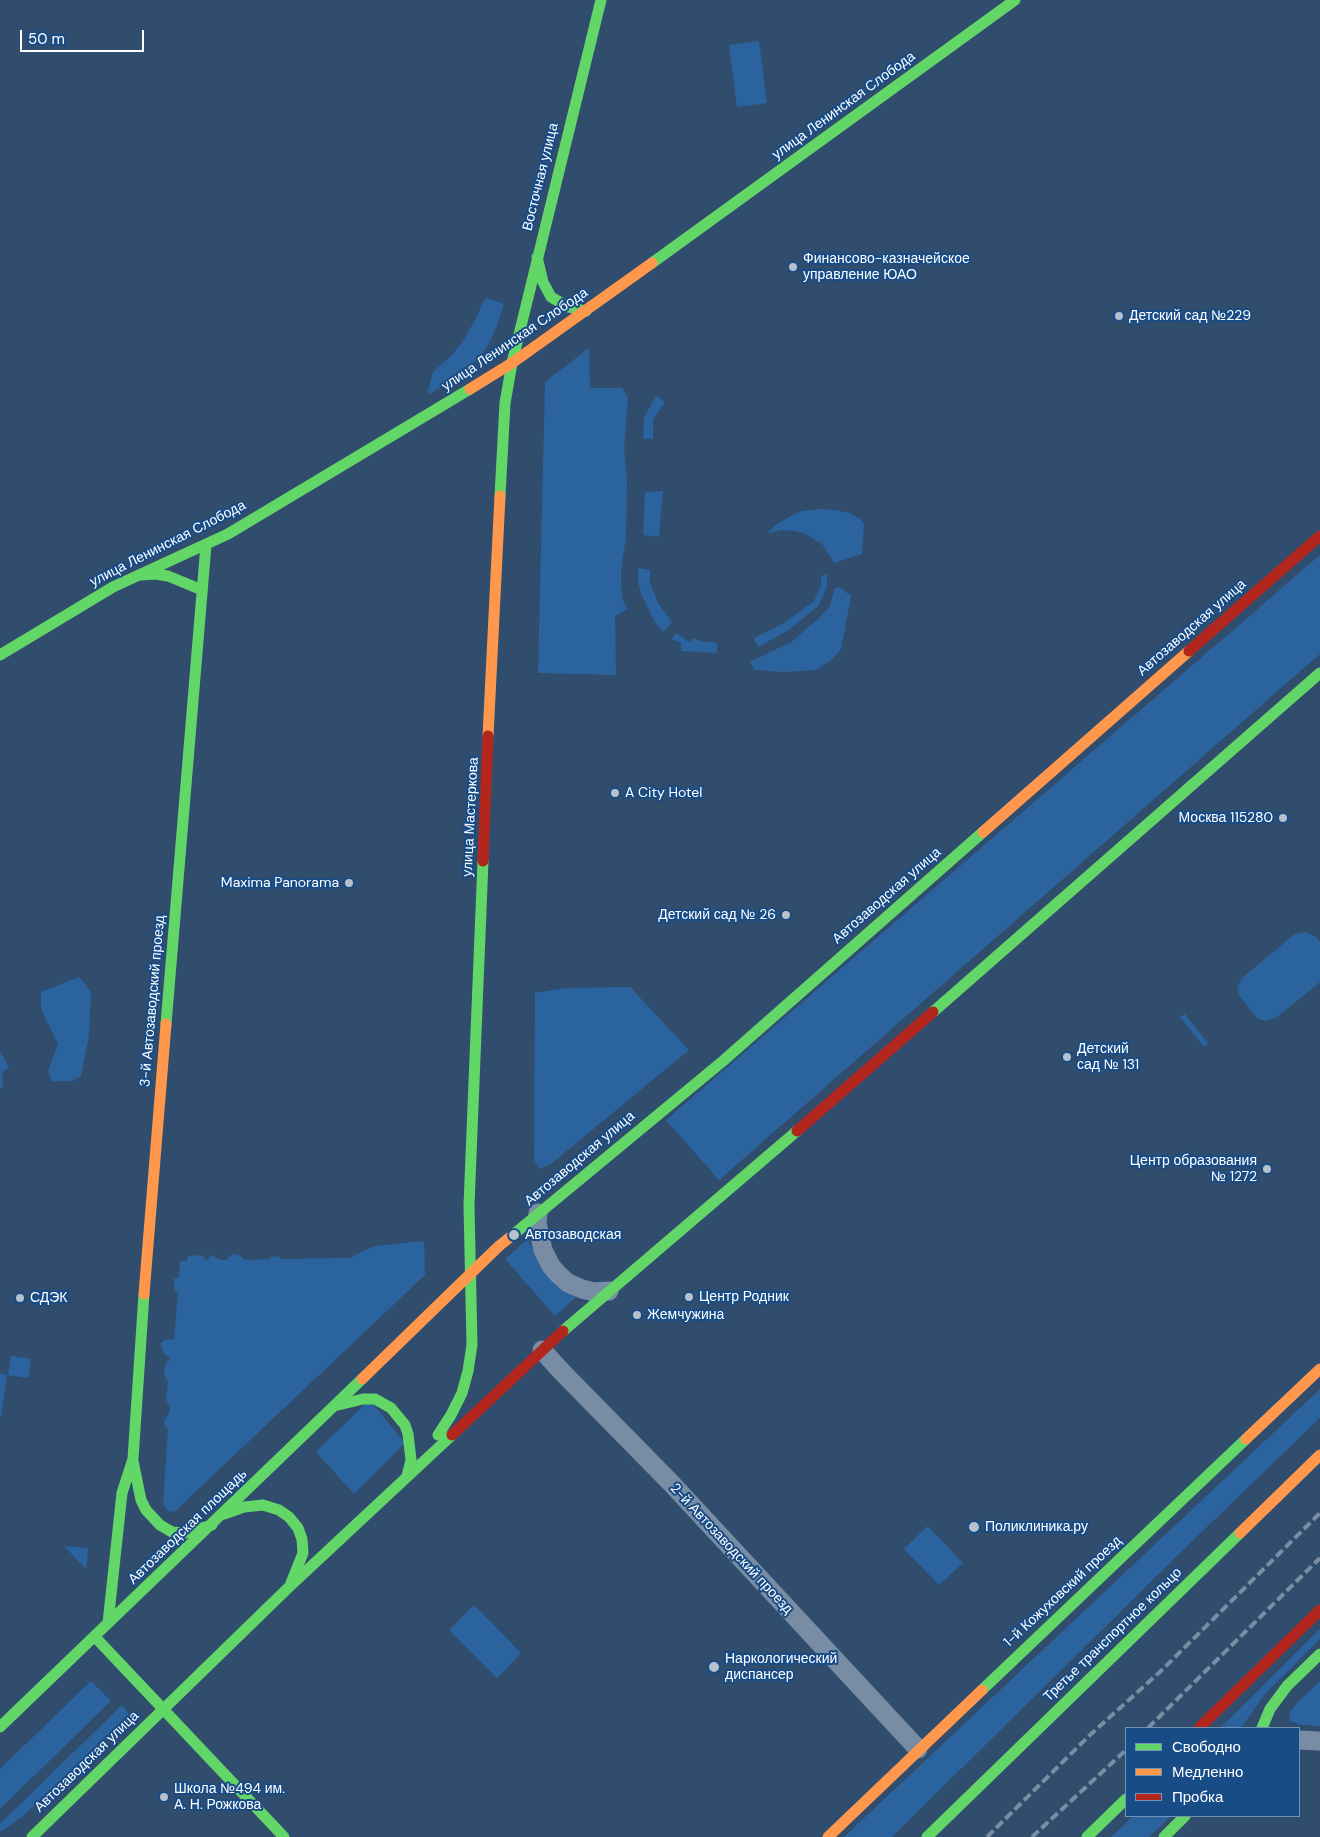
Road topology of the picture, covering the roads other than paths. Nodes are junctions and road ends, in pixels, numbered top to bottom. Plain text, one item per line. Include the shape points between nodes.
1 (601, 0) edge
2 (1015, 0) edge
3 (537, 257) junction
4 (586, 311) junction
5 (512, 363) junction
6 (228, 534) junction
7 (1320, 536) edge
8 (206, 545) junction
9 (137, 576) junction
10 (202, 590) junction
11 (0, 655) edge
12 (1320, 673) edge
13 (538, 1213) junction
14 (470, 1273) junction
15 (609, 1290) junction
16 (542, 1350) junction
17 (1320, 1369) edge
18 (334, 1406) junction
19 (1320, 1455) edge
20 (132, 1459) junction
21 (411, 1472) junction
22 (223, 1514) junction
23 (213, 1524) junction
24 (289, 1587) junction
25 (1320, 1610) edge
26 (108, 1624) junction
27 (95, 1637) junction
28 (1320, 1654) edge
29 (163, 1709) junction
30 (0, 1726) edge
31 (1200, 1727) edge
32 (1262, 1727) edge
33 (1300, 1740) edge
34 (1320, 1741) edge
35 (918, 1749) junction
36 (1125, 1799) edge
37 (1184, 1817) edge
38 (32, 1837) edge
39 (284, 1837) edge
40 (828, 1837) edge
41 (927, 1837) edge
42 (1086, 1837) edge
43 (1164, 1837) edge

1 - 3 main road, Восточная улица
2 - 4 main road, улица Ленинская Слобода
3 - 4 main road via 543,282 551,297 568,307
3 - 5 main road, Восточная улица
4 - 5 main road, улица Ленинская Слобода
5 - 6 main road, улица Ленинская Слобода
5 - 14 main road, улица Мастеркова via 505,403 494,626 469,1205
6 - 8 main road, улица Ленинская Слобода
6 - 10 main road
7 - 13 main road, Автозаводская улица via 730,1054
8 - 9 main road, улица Ленинская Слобода
8 - 10 main road, 3-й Автозаводский проезд
9 - 10 main road via 168,576
9 - 11 main road, улица Ленинская Слобода via 112,587
10 - 20 main road, 3-й Автозаводский проезд
12 - 15 main road via 806,1123
13 - 14 main road, Автозаводская улица
13 - 15 street via 543,1250 558,1274 582,1290
14 - 18 main road, Автозаводская площадь
14 - 21 main road via 472,1345 464,1385 451,1415
15 - 16 main road
16 - 21 main road
16 - 35 street, 2-й Автозаводский проезд
17 - 35 main road, 1-й Кожуховский проезд
18 - 21 main road via 375,1399 391,1408 408,1434
18 - 22 main road, Автозаводская площадь
19 - 41 main road, Третье транспортное кольцо
20 - 23 main road, 3-й Автозаводский проезд via 141,1500 160,1525 172,1532 185,1533
20 - 26 main road, 3-й Автозаводский проезд via 122,1493
21 - 24 main road
22 - 23 main road, Автозаводская площадь
22 - 24 main road via 244,1506 263,1506 279,1510 289,1517 298,1528 303,1554
23 - 26 main road, Автозаводская площадь
24 - 29 main road
25 - 31 main road
26 - 27 main road, Автозаводская площадь
27 - 29 main road
27 - 30 main road
28 - 32 main road via 1287,1686 1270,1709
29 - 38 main road, Автозаводская улица
29 - 39 main road
33 - 34 street
35 - 40 main road, 1-й Кожуховский проезд
36 - 42 main road
37 - 43 main road

